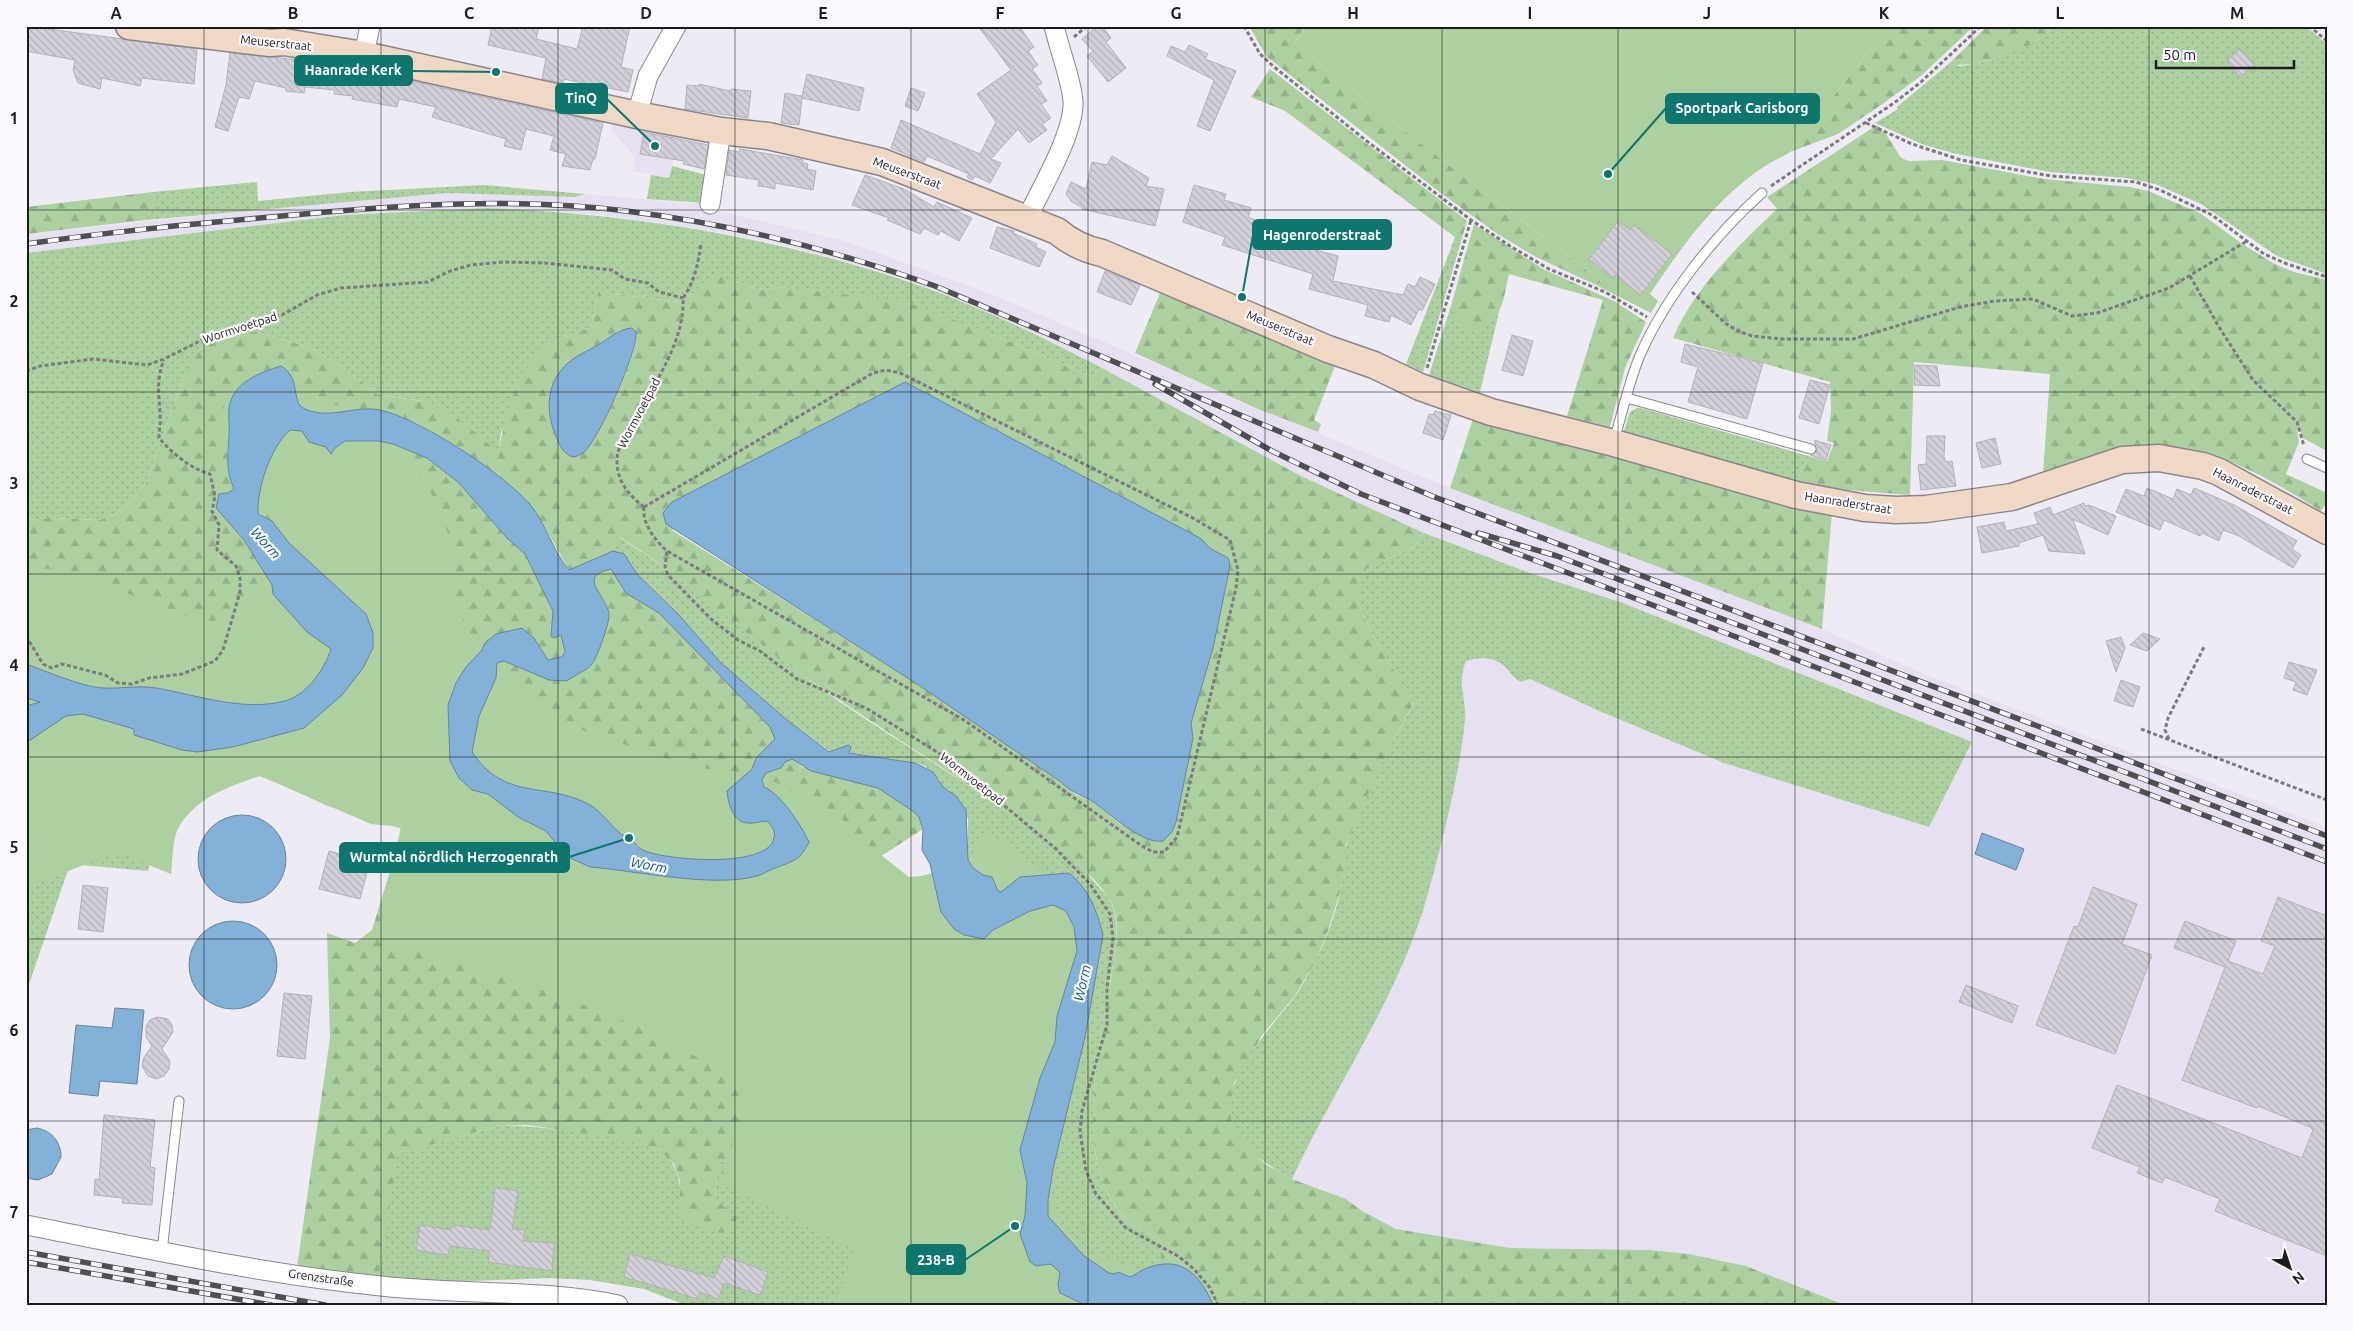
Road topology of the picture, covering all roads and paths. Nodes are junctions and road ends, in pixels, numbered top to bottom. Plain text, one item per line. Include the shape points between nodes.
1 (128, 26) edge
2 (370, 26) edge
3 (676, 26) edge
4 (1054, 26) edge
5 (1086, 26) edge
6 (1244, 26) edge
7 (1981, 26) edge
8 (2309, 26) edge
9 (1072, 39) dead end
10 (2327, 41) edge
11 (364, 55) junction
12 (637, 115) junction
13 (1866, 122) junction
14 (721, 130) junction
15 (1762, 193) joint
16 (710, 204) dead end
17 (1026, 220) junction
18 (1471, 220) junction
19 (2247, 242) junction
20 (702, 243) dead end
21 (2190, 276) junction
22 (2327, 277) edge
23 (1682, 283) junction
24 (683, 298) junction
25 (1656, 322) junction
26 (164, 359) junction
27 (26, 371) edge
28 (1420, 387) junction
29 (1627, 398) junction
30 (1614, 443) junction
31 (1811, 449) dead end
32 (2307, 459) joint
33 (2327, 468) edge
34 (644, 507) junction
35 (2324, 526) edge
36 (667, 551) junction
37 (26, 636) edge
38 (2205, 645) dead end
39 (2141, 729) dead end
40 (2169, 740) junction
41 (2327, 800) edge
42 (179, 1101) dead end
43 (26, 1225) edge
44 (162, 1251) junction
45 (618, 1305) edge
46 (1218, 1305) edge

1 - 11 street, Meuserstraat via 284,42
2 - 11 street
3 - 12 street via 648,76
4 - 17 street via 1073,99 1073,114
5 - 9 path
6 - 18 path via 1260,54 1273,66
7 - 13 path via 1921,82
8 - 10 path
11 - 12 street, Meuserstraat
12 - 14 street, Meuserstraat
13 - 15 path
13 - 19 path via 1912,144 1961,160 2051,176 2109,179 2160,190 2212,215
14 - 16 street
14 - 17 street, Meuserstraat via 768,136 882,162
15 - 23 lane
17 - 28 street, Meuserstraat via 1057,231 1086,249 1374,365
18 - 25 path via 1543,265 1605,292
18 - 28 path
19 - 21 path
19 - 22 path via 2264,254
20 - 24 path, Wormvoetpad via 697,272
21 - 23 path via 2146,297 2081,316 2063,314 2033,299 2001,301 1960,307 1854,339 1752,336 1725,323
21 - 32 path via 2253,380 2297,422
23 - 25 lane
24 - 26 path, Wormvoetpad via 659,292 648,283 626,279 612,270 503,262 450,271 428,282 341,288 317,294 282,315 210,336
24 - 34 path, Wormvoetpad via 680,329 619,450 618,472 626,492
25 - 29 lane via 1640,355
26 - 27 path, Wormvoetpad via 147,365 93,359
26 - 37 path via 157,393 161,416 159,438 198,471 210,474 215,496 212,511 219,525 217,550 236,566 240,578 240,592 224,650 215,661 182,674 149,678 132,684 118,683 105,675 62,664 52,668 43,664
28 - 30 street, Haanraderstraat via 1491,412
29 - 30 lane
29 - 31 lane
30 - 35 street, Haanraderstraat via 1796,494 1865,508 1896,510 2012,498 2122,460 2159,458 2219,472
32 - 33 lane
34 - 36 path via 643,514 652,534
34 - 36 path via 873,373 886,370 900,373 1156,499 1230,540 1238,570 1236,588 1177,837 1164,852 1152,852 964,720
36 - 46 path, Wormvoetpad via 665,567 668,575 725,631 760,651 798,679 866,708 950,760 1056,849 1096,892 1110,914 1113,938 1107,988 1107,1025 1082,1111 1080,1131 1086,1171 1096,1194 1126,1228 1178,1256 1194,1269 1210,1288
38 - 40 path via 2168,718 2165,730
39 - 40 path
40 - 41 path
42 - 44 lane
43 - 44 street, Grenzstraße
44 - 45 street, Grenzstraße via 325,1280 439,1291 570,1298

